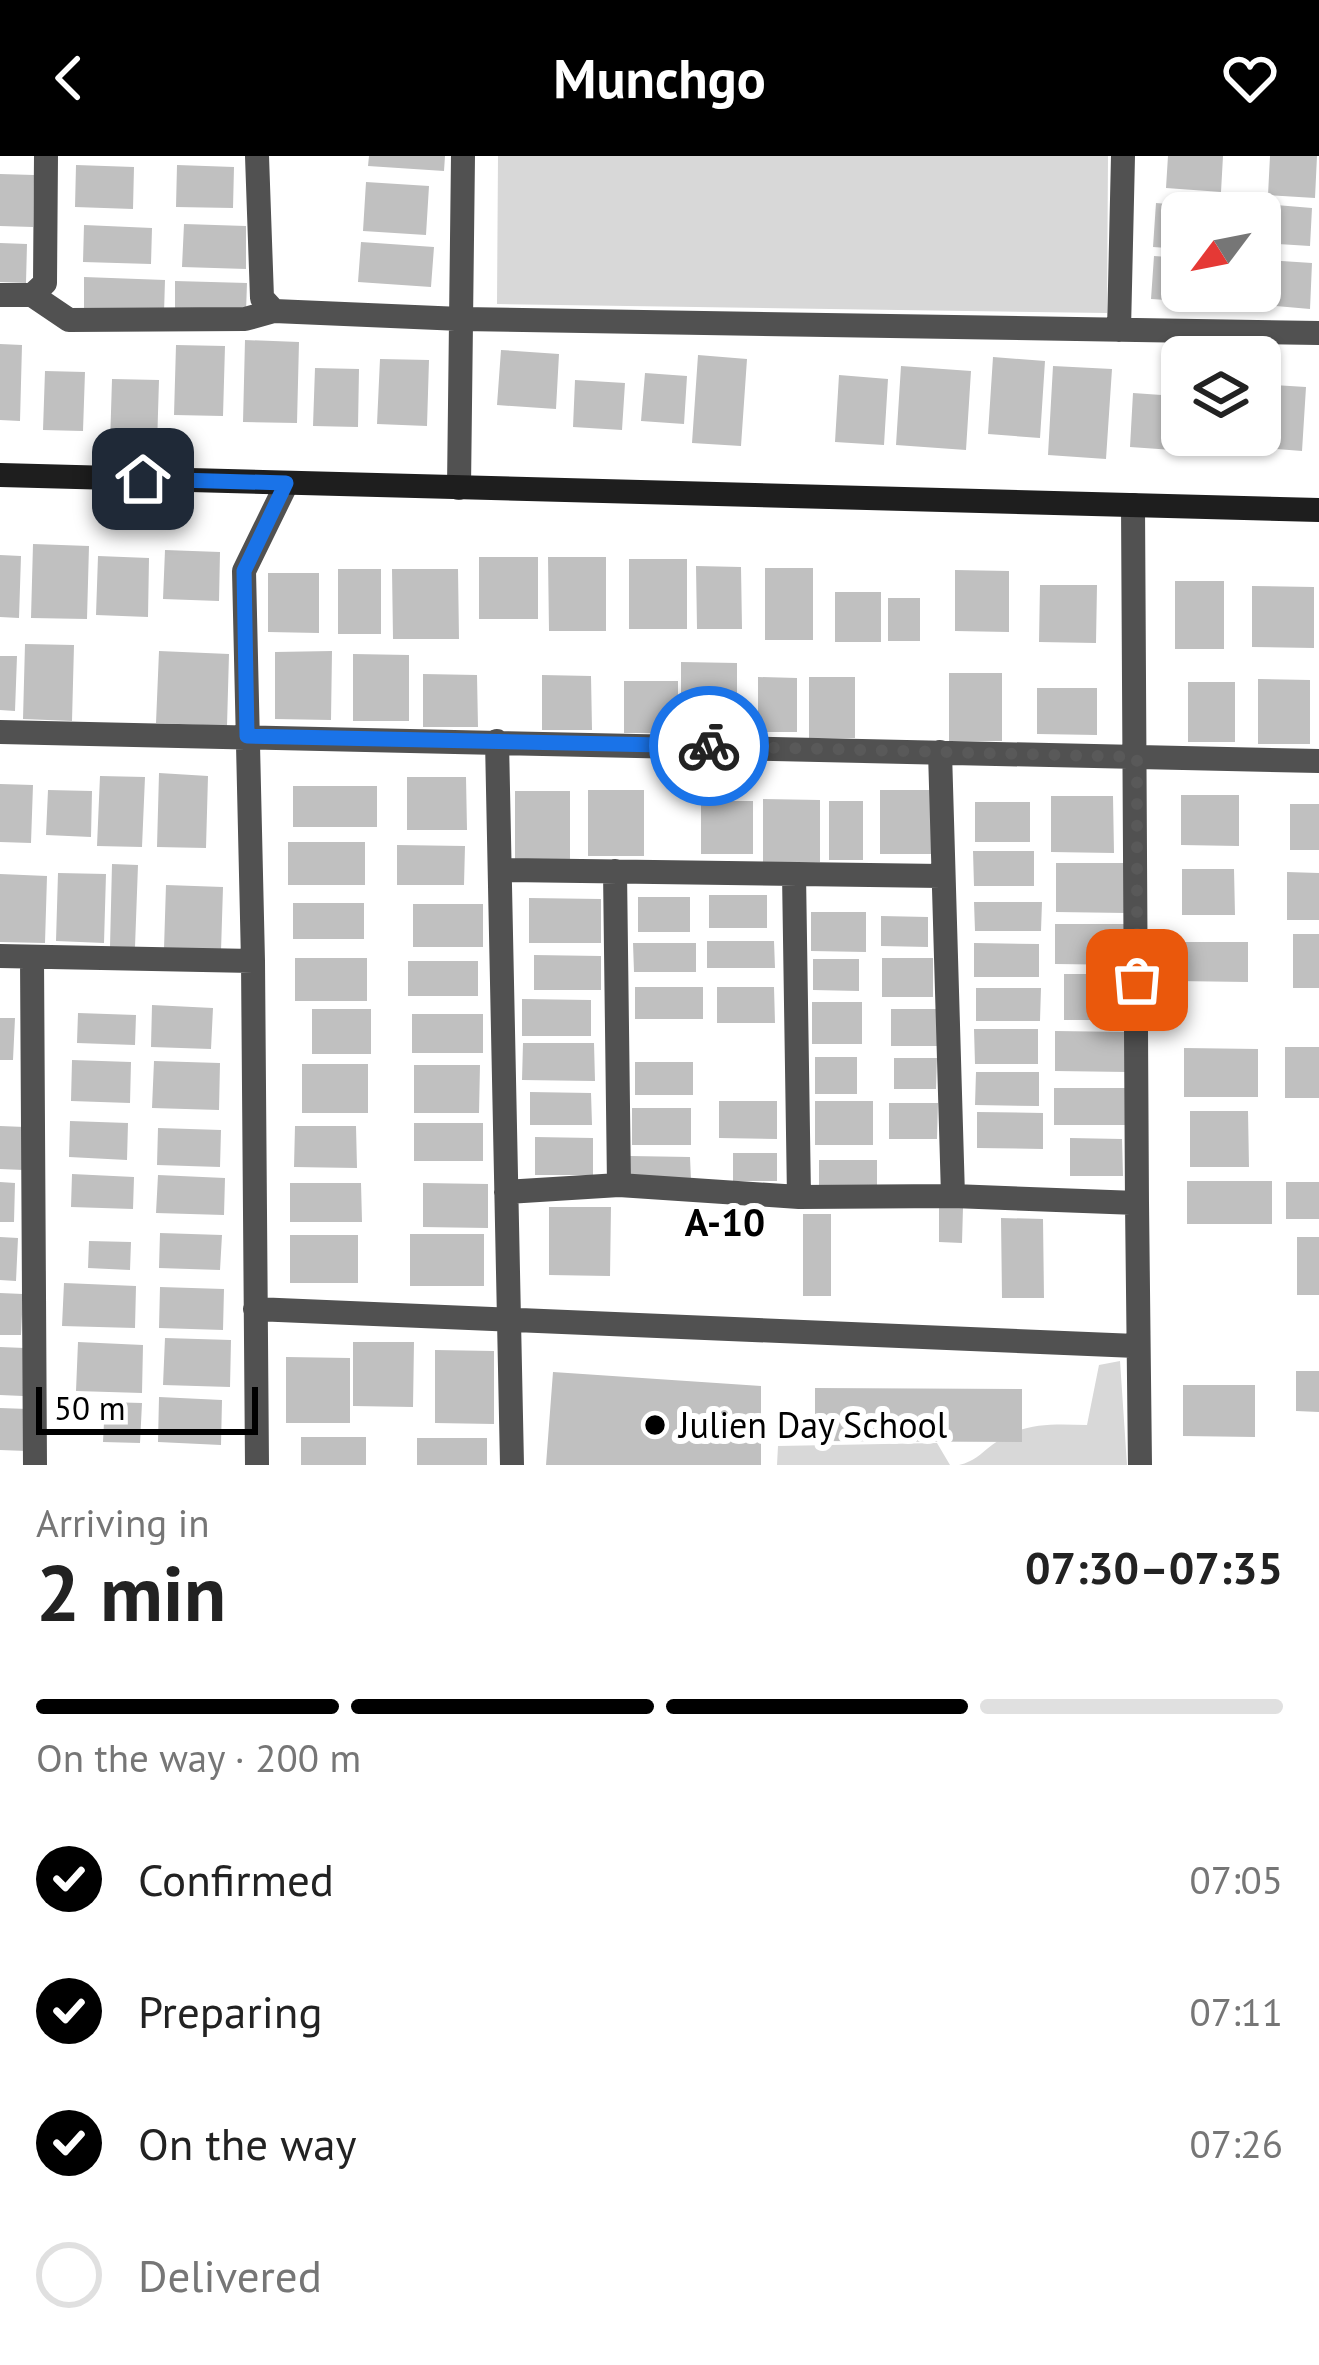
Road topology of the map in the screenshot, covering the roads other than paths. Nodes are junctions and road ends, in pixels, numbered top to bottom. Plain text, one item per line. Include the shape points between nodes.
1 (46, 156) edge
2 (257, 156) edge
3 (463, 156) edge
4 (1123, 156) edge
5 (0, 295) edge
6 (32, 295) junction
7 (274, 311) junction
8 (461, 319) junction
9 (1119, 330) junction
10 (1319, 333) edge
11 (0, 475) edge
12 (286, 483) junction
13 (459, 488) junction
14 (1132, 506) junction
15 (1319, 510) edge
16 (0, 732) edge
17 (247, 736) junction
18 (497, 741) junction
19 (940, 752) junction
20 (1137, 757) junction
21 (1319, 761) edge
22 (500, 870) junction
23 (615, 871) junction
24 (794, 874) junction
25 (941, 876) junction
26 (0, 956) edge
27 (32, 957) junction
28 (253, 962) junction
29 (619, 1185) junction
30 (506, 1192) junction
31 (953, 1196) junction
32 (799, 1197) junction
33 (1137, 1204) junction
34 (255, 1309) junction
35 (508, 1320) junction
36 (1136, 1346) junction
37 (35, 1465) edge
38 (256, 1465) edge
39 (512, 1465) edge
40 (1141, 1465) edge

1 - 6 street via 45,283
2 - 7 street via 262,298
3 - 8 street
4 - 9 street
5 - 6 street
6 - 7 street via 69,320 245,320
7 - 8 street
8 - 9 street
8 - 13 street
9 - 10 street
11 - 12 street
12 - 13 street
12 - 17 street via 244,571
13 - 14 street
14 - 15 street
14 - 20 street
16 - 17 street
17 - 18 street
17 - 28 street
18 - 19 street
18 - 22 street
19 - 20 street
19 - 25 street
20 - 21 street
20 - 33 street
22 - 23 street
22 - 30 street
23 - 24 street
23 - 29 street
24 - 25 street
24 - 32 street
25 - 31 street
26 - 27 street
27 - 28 street
27 - 37 street
28 - 34 street
29 - 30 street
29 - 32 street
30 - 35 street
31 - 32 street
31 - 33 street
33 - 36 street
34 - 35 street
34 - 38 street
35 - 36 street
35 - 39 street
36 - 40 street

